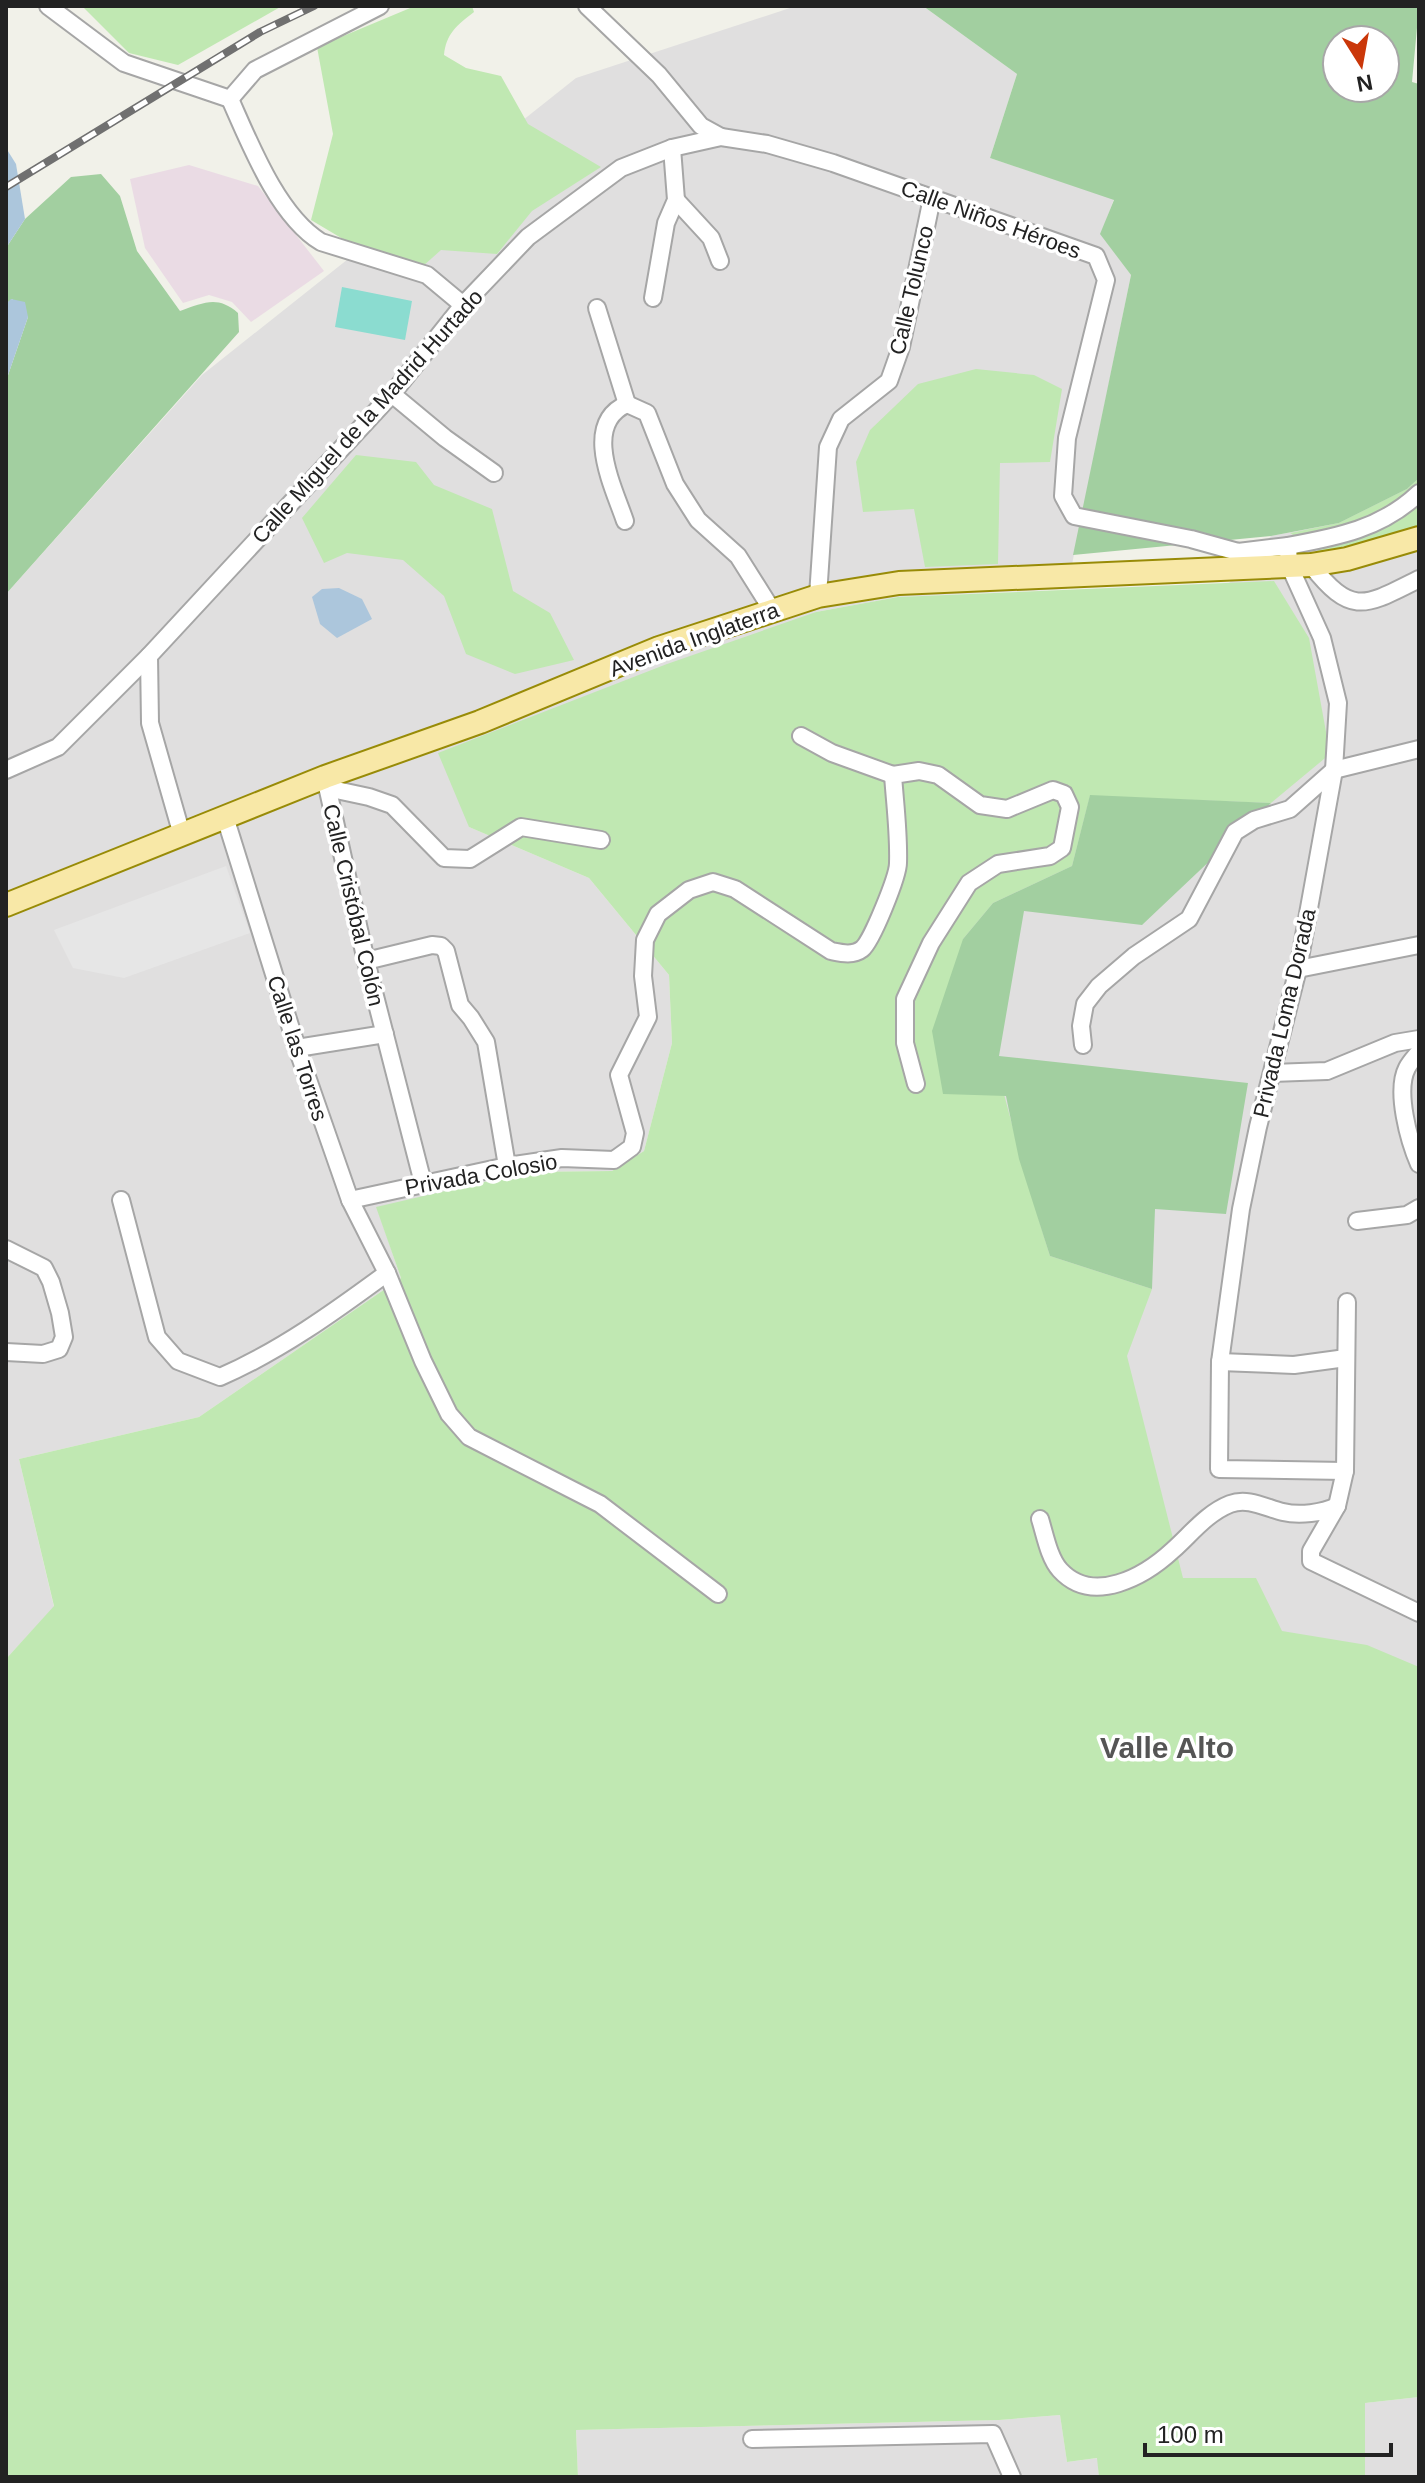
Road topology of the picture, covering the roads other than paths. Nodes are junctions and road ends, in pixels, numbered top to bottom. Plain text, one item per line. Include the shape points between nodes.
1 (48, 6) edge
2 (380, 6) edge
3 (587, 6) edge
4 (230, 99) junction
5 (721, 137) junction
6 (767, 144) joint
7 (672, 148) junction
8 (932, 198) junction
9 (676, 200) junction
10 (720, 261) dead end
11 (653, 298) dead end
12 (463, 305) junction
13 (597, 308) dead end
14 (392, 394) junction
15 (627, 404) junction
16 (494, 473) dead end
17 (1419, 493) edge
18 (625, 521) dead end
19 (1419, 538) edge
20 (1296, 559) junction
21 (1419, 579) edge
22 (818, 596) junction
23 (772, 610) junction
24 (149, 656) junction
25 (801, 736) dead end
26 (1419, 749) edge
27 (6, 770) edge
28 (1334, 770) junction
29 (893, 775) junction
30 (326, 783) junction
31 (225, 817) junction
32 (182, 835) junction
33 (601, 840) dead end
34 (6, 905) edge
35 (1419, 945) edge
36 (366, 961) junction
37 (1298, 969) junction
38 (385, 1034) junction
39 (1419, 1039) edge
40 (1083, 1045) dead end
41 (297, 1048) junction
42 (1419, 1052) edge
43 (1272, 1073) junction
44 (916, 1084) dead end
45 (1419, 1164) edge
46 (507, 1166) junction
47 (423, 1183) junction
48 (121, 1200) dead end
49 (350, 1200) junction
50 (1419, 1208) edge
51 (1357, 1221) dead end
52 (6, 1249) edge
53 (387, 1273) junction
54 (1347, 1302) dead end
55 (6, 1352) edge
56 (1346, 1358) junction
57 (1220, 1362) junction
58 (1345, 1471) junction
59 (1337, 1506) junction
60 (1040, 1519) dead end
61 (718, 1594) dead end
62 (1419, 1613) edge
63 (752, 2439) dead end
64 (1012, 2477) edge

1 - 4 street via 124,63
2 - 4 street via 255,70
3 - 5 street via 659,75 701,126
4 - 12 street via 262,171 305,233 427,275
5 - 6 street, Calle Miguel de la Madrid Hurtado
5 - 7 street, Calle Miguel de la Madrid Hurtado
6 - 8 street, Calle Niños Héroes
7 - 9 street
7 - 12 street, Calle Miguel de la Madrid Hurtado via 609,176 528,237
8 - 20 street, Calle Niños Héroes via 1096,256 1103,268 1106,280 1067,438 1063,496 1074,516 1238,552
8 - 22 street, Calle Tolunco via 889,381 841,419 828,447
9 - 10 street via 711,238
9 - 11 street via 666,223
12 - 14 street, Calle Miguel de la Madrid Hurtado
13 - 15 street
14 - 16 street
14 - 24 street, Calle Miguel de la Madrid Hurtado
15 - 18 street via 615,409 604,430 603,457
15 - 23 street via 647,413 675,484 698,520 738,556
17 - 20 street, Calle Niños Héroes via 1378,523
19 - 20 main road, Avenida Inglaterra via 1347,559
20 - 21 street via 1349,602 1377,600
20 - 22 main road, Avenida Inglaterra via 899,583
20 - 28 street, Privada Loma Dorada via 1338,703
22 - 23 main road, Avenida Inglaterra
23 - 30 main road, Avenida Inglaterra via 659,648
24 - 27 street, Calle Miguel de la Madrid Hurtado via 58,747
24 - 32 street via 150,723
25 - 29 street
26 - 28 street
28 - 37 street, Privada Loma Dorada
28 - 40 street via 1290,809 1235,832 1189,919 1134,956 1085,1004
29 - 44 street via 938,775 980,805 1007,809 1053,790 1064,794 1070,807 1062,848 1050,856 998,864 969,883 931,943 905,999 905,1043
29 - 46 street, Privada Colosio via 899,866 861,949 831,951 735,889 713,882 689,890 658,914 645,940 648,1017 619,1075 635,1133 632,1147 614,1160 562,1158
30 - 31 main road, Avenida Inglaterra
30 - 33 street via 392,805 444,858 470,859 521,827
30 - 36 street, Calle Cristóbal Colón
31 - 32 main road, Avenida Inglaterra
31 - 41 street, Calle las Torres
32 - 34 main road, Avenida Inglaterra
35 - 37 street
36 - 38 street, Calle Cristóbal Colón
36 - 46 street via 432,945 446,951 460,1005 486,1042
37 - 43 street, Privada Loma Dorada
38 - 41 street, Calle Cristóbal Colón
38 - 47 street, Calle Cristóbal Colón
39 - 43 street via 1395,1043 1346,1065 1311,1073
41 - 49 street, Calle las Torres
42 - 45 street via 1405,1070 1403,1105
43 - 57 street, Privada Loma Dorada via 1241,1209
46 - 47 street, Privada Colosio
47 - 49 street, Privada Colosio
48 - 53 street via 157,1337 178,1361 220,1377 257,1361
49 - 53 street, Calle las Torres
50 - 51 street via 1407,1215
52 - 55 street via 44,1268 64,1337 59,1349 43,1354
53 - 61 street, Calle las Torres via 449,1414 469,1437 600,1504
54 - 56 street
56 - 57 street via 1294,1365
56 - 58 street
57 - 58 street, Privada Loma Dorada via 1219,1469
58 - 59 street
59 - 60 street via 1288,1513 1251,1502 1232,1503 1206,1518 1142,1574 1093,1589 1060,1570
59 - 62 street via 1311,1551 1311,1561
63 - 64 street via 993,2434

